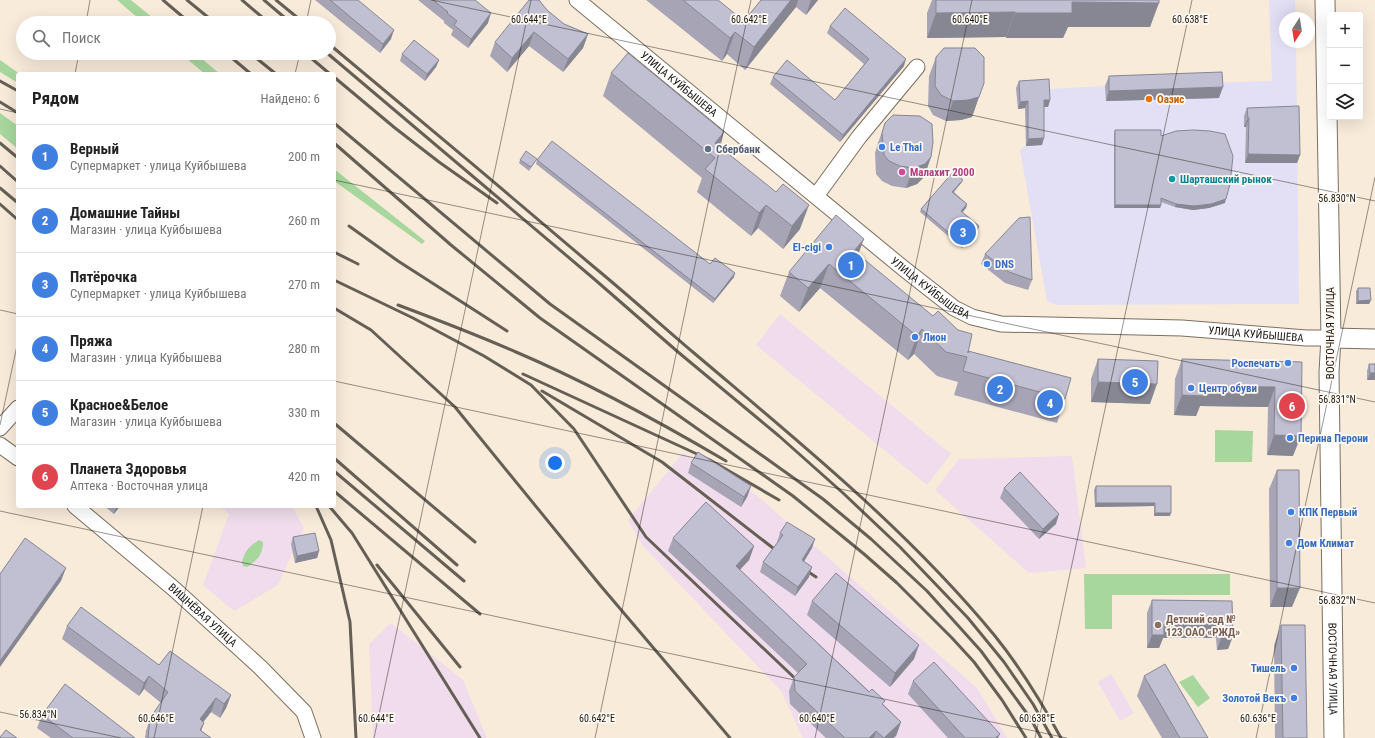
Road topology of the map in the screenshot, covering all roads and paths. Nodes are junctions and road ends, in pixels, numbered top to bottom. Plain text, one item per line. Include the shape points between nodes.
1 (577, 0) edge
2 (1325, 0) edge
3 (917, 67) dead end
4 (816, 196) junction
5 (1331, 338) junction
6 (1375, 339) edge
7 (16, 410) edge
8 (0, 428) edge
9 (0, 445) edge
10 (16, 457) edge
11 (77, 508) edge
12 (313, 738) edge
13 (1334, 738) edge

1 - 4 street, УЛИЦА КУЙБЫШЕВА
2 - 5 main road, ВОСТОЧНАЯ УЛИЦА
3 - 4 street via 859,137
4 - 5 street, УЛИЦА КУЙБЫШЕВА via 954,308 972,317 1001,324 1182,328
5 - 6 main road, УЛИЦА КУЙБЫШЕВА
5 - 13 main road, ВОСТОЧНАЯ УЛИЦА via 1329,372
7 - 8 street
9 - 10 street
11 - 12 street, ВИШНЁВАЯ УЛИЦА via 173,588 260,667 304,712

